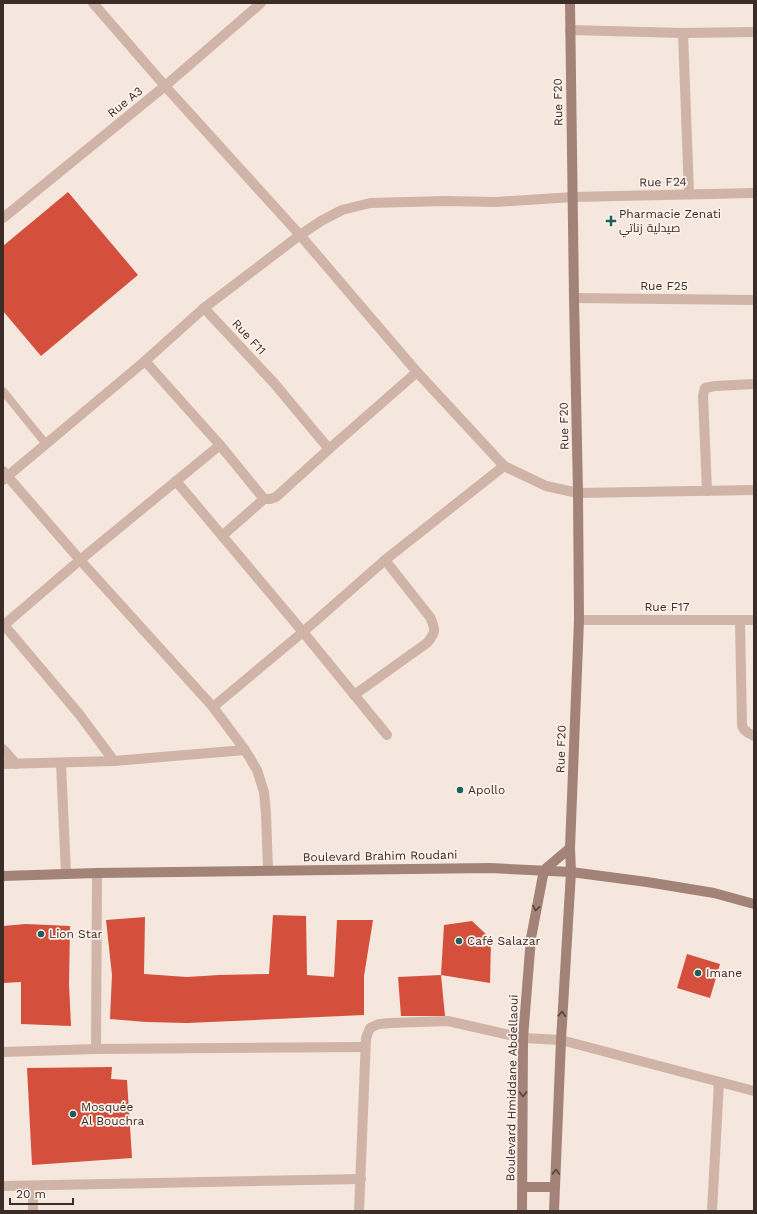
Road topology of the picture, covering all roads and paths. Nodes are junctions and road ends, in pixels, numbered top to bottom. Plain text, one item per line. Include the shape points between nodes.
1 (93, 3) edge
2 (261, 3) edge
3 (570, 3) edge
4 (570, 30) junction
5 (754, 32) edge
6 (683, 33) junction
7 (165, 86) junction
8 (754, 193) edge
9 (689, 194) junction
10 (573, 197) junction
11 (3, 218) edge
12 (300, 235) junction
13 (574, 298) junction
14 (754, 300) edge
15 (204, 308) junction
16 (145, 361) junction
17 (417, 372) junction
18 (754, 384) edge
19 (3, 391) edge
20 (46, 444) junction
21 (220, 445) junction
22 (329, 450) junction
23 (504, 466) junction
24 (4, 476) edge
25 (176, 481) junction
26 (754, 490) edge
27 (707, 491) junction
28 (578, 493) junction
29 (264, 499) junction
30 (222, 536) junction
31 (80, 560) junction
32 (385, 560) junction
33 (579, 620) junction
34 (754, 620) edge
35 (740, 621) junction
36 (303, 632) junction
37 (354, 695) junction
38 (213, 707) junction
39 (387, 735) dead end
40 (754, 736) edge
41 (3, 749) edge
42 (245, 750) junction
43 (114, 761) junction
44 (61, 763) junction
45 (3, 764) edge
46 (16, 764) junction
47 (570, 848) junction
48 (268, 870) junction
49 (544, 870) junction
50 (571, 872) junction
51 (96, 873) junction
52 (66, 874) junction
53 (3, 876) edge
54 (754, 904) edge
55 (523, 1038) junction
56 (561, 1040) junction
57 (365, 1047) junction
58 (96, 1049) junction
59 (3, 1052) edge
60 (719, 1082) junction
61 (754, 1091) edge
62 (361, 1179) junction
63 (3, 1186) edge
64 (33, 1186) junction
65 (523, 1187) junction
66 (555, 1187) junction
67 (32, 1211) edge
68 (359, 1211) edge
69 (522, 1211) edge
70 (554, 1211) edge
71 (712, 1211) edge

1 - 7 street
2 - 7 street, Rue A3
3 - 4 street, Rue F20
4 - 6 street
4 - 10 street, Rue F20
5 - 6 street
6 - 9 street
7 - 11 street, Rue A3
7 - 12 street
8 - 9 street, Rue F24
9 - 10 street, Rue F24
10 - 12 street, Rue F24 via 496,202 370,203 342,210
10 - 13 street, Rue F20
12 - 15 street, Rue F24
12 - 17 street
13 - 14 street, Rue F25
13 - 28 street, Rue F20
15 - 16 street, Rue F24
15 - 22 street, Rue F11 via 274,384
16 - 20 street, Rue F24
16 - 21 street
17 - 22 street
17 - 23 street
18 - 27 street via 705,388 703,395
19 - 20 lane
20 - 24 street, Rue F24
21 - 25 street
21 - 29 street
22 - 29 street via 276,497
23 - 28 street via 546,486
23 - 32 street
24 - 31 street
25 - 30 street
25 - 31 street
26 - 27 street
27 - 28 street
28 - 33 street, Rue F20
29 - 30 street
30 - 36 street
31 - 38 street
31 - 43 street via 4,625 79,714
32 - 36 street
32 - 37 street via 430,617 435,628 427,643
33 - 35 street, Rue F17
33 - 47 street, Rue F20
34 - 35 street, Rue F17
35 - 40 street via 742,724 743,728
36 - 37 street
36 - 38 street
37 - 39 street
38 - 42 street
41 - 46 street
42 - 43 street
42 - 48 street via 257,770 264,792
43 - 44 street
44 - 46 street
44 - 52 street
45 - 46 street
47 - 49 street
47 - 50 street, Rue F20
48 - 49 street, Boulevard Brahim Roudani
48 - 51 street, Boulevard Brahim Roudani
49 - 50 street, Boulevard Brahim Roudani
49 -> 55 street, Boulevard Hmiddane Abdellaoui via 531,938
50 - 54 street, Boulevard Brahim Roudani via 714,893
56 -> 50 street
51 - 52 street, Boulevard Brahim Roudani
51 - 58 street
52 - 53 street, Boulevard Brahim Roudani
55 - 56 street
55 - 57 street via 448,1021 391,1023 378,1024 370,1028
55 -> 65 street, Boulevard Hmiddane Abdellaoui
56 - 60 street
66 -> 56 street
57 - 58 street
57 - 62 street
58 - 59 street
60 - 61 street
60 - 71 street
62 - 64 street
62 - 68 street
63 - 64 street
64 - 67 street
65 - 66 street
65 - 69 street, Boulevard Hmiddane Abdellaoui
66 - 70 street

